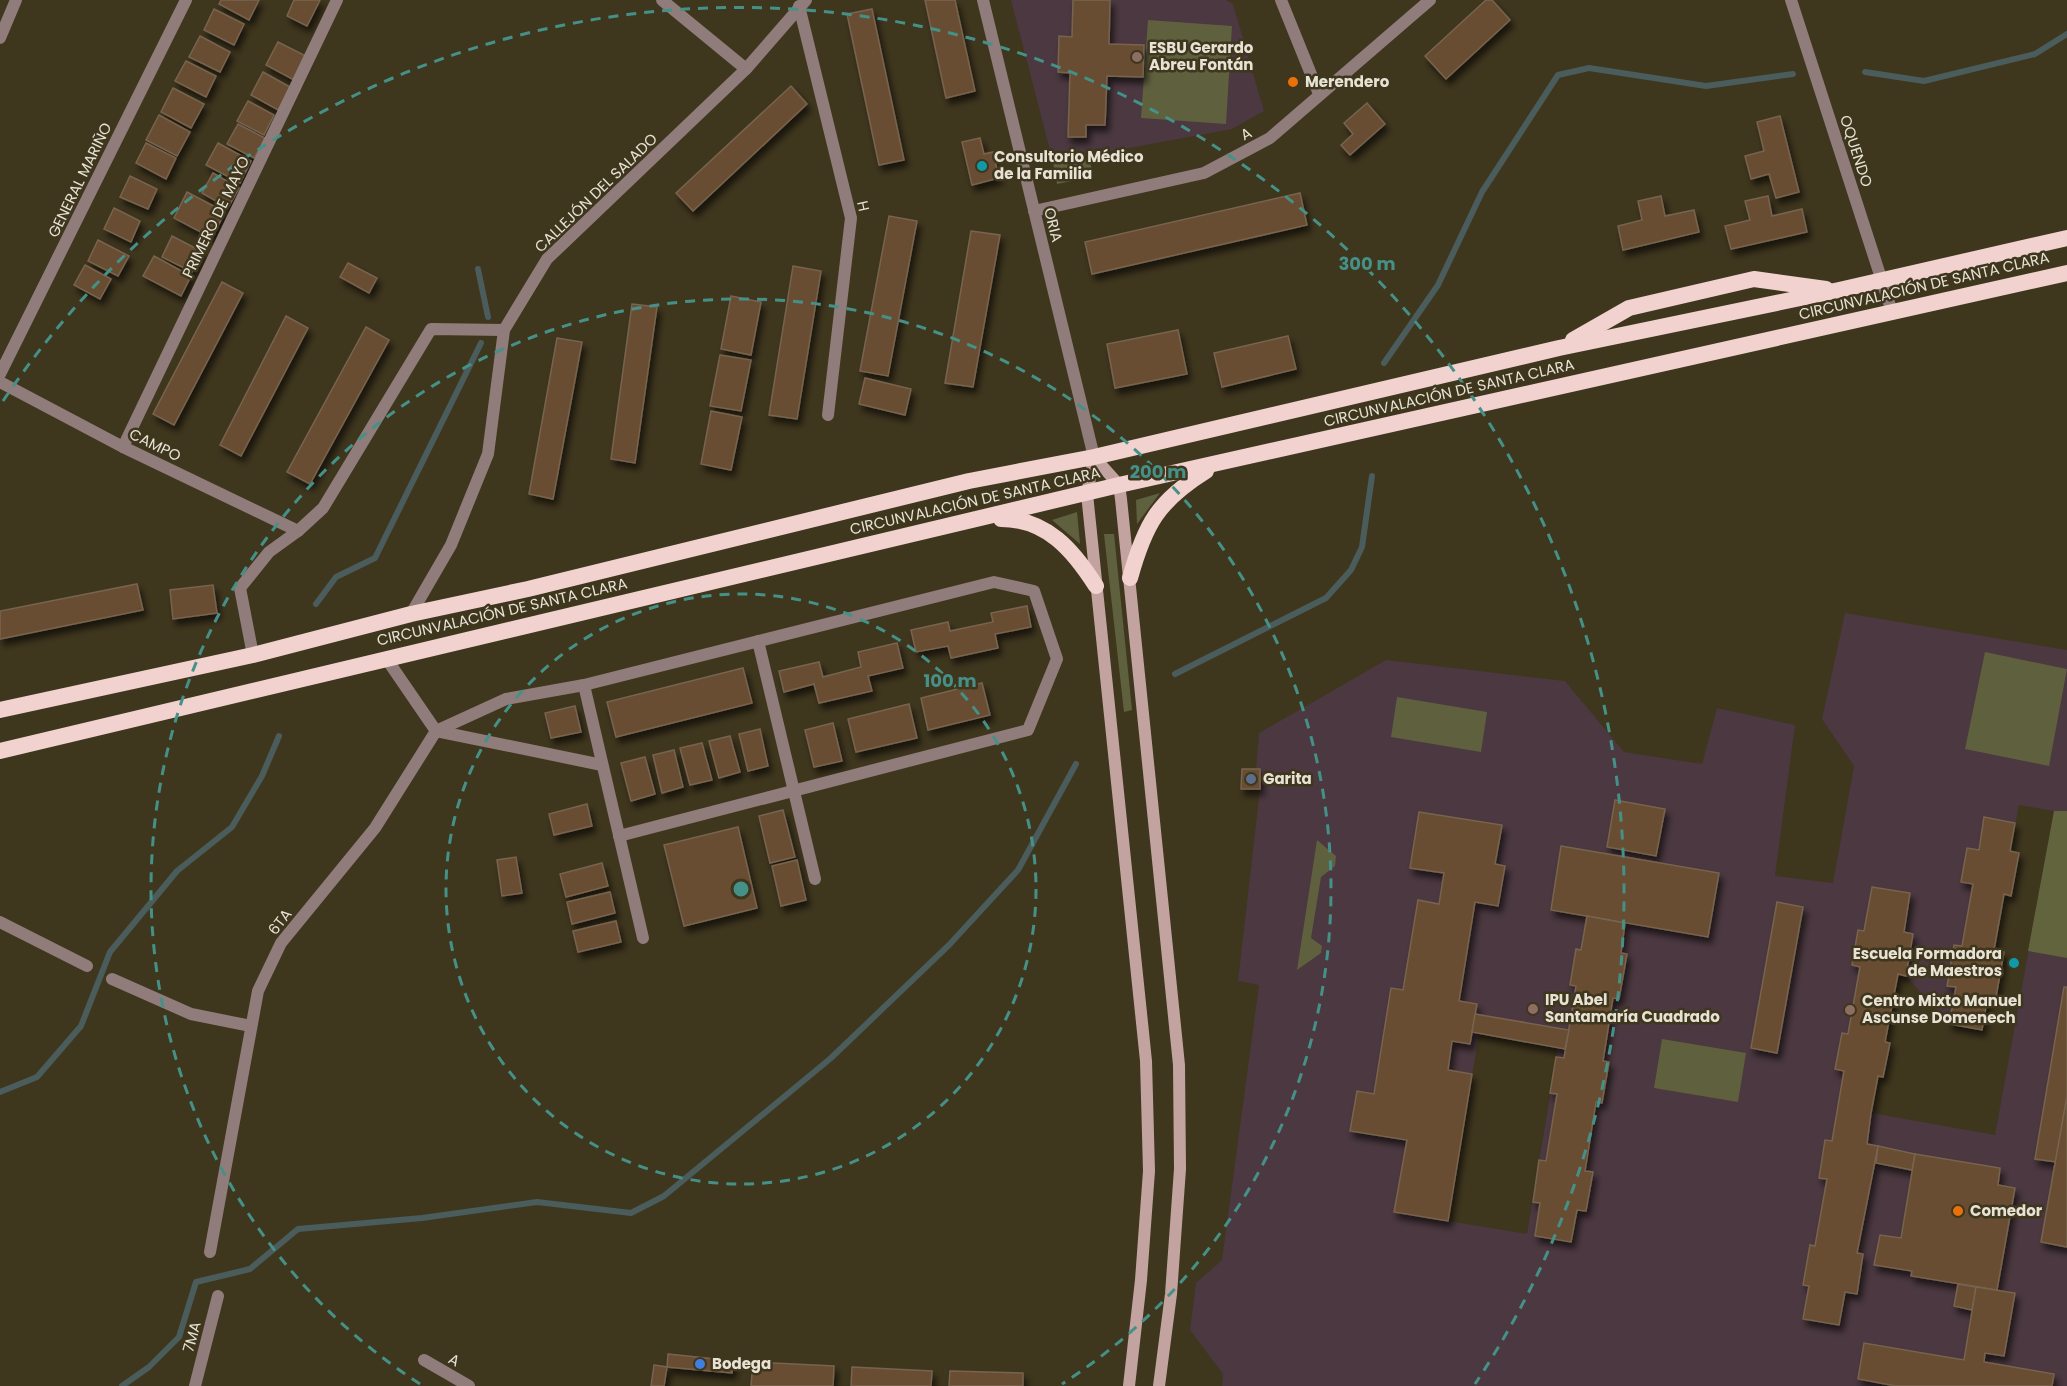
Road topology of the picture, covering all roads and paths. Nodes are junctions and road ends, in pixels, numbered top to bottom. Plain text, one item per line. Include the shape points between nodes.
1 (16, 0) edge
2 (186, 0) edge
3 (337, 0) edge
4 (662, 0) edge
5 (983, 0) edge
6 (1281, 0) edge
7 (1430, 0) edge
8 (1791, 0) edge
9 (803, 3) edge
10 (0, 38) edge
11 (746, 69) junction
12 (1319, 94) junction
13 (1034, 211) junction
14 (2067, 238) edge
15 (2067, 273) edge
16 (1882, 279) junction
17 (1839, 290) junction
18 (1892, 312) junction
19 (504, 330) junction
20 (1558, 348) junction
21 (0, 374) edge
22 (0, 382) edge
23 (828, 415) dead end
24 (123, 447) junction
25 (1094, 457) junction
26 (1219, 463) junction
27 (1119, 485) junction
28 (1087, 494) junction
29 (979, 519) junction
30 (298, 531) junction
31 (1130, 578) junction
32 (1096, 586) junction
33 (411, 614) junction
34 (758, 641) junction
35 (253, 655) junction
36 (386, 658) junction
37 (584, 685) junction
38 (0, 710) edge
39 (436, 731) junction
40 (0, 751) edge
41 (602, 765) junction
42 (794, 791) junction
43 (619, 836) junction
44 (815, 879) dead end
45 (0, 922) edge
46 (643, 938) dead end
47 (87, 966) dead end
48 (112, 979) dead end
49 (251, 1026) junction
50 (210, 1252) dead end
51 (218, 1296) dead end
52 (424, 1360) dead end
53 (195, 1386) edge
54 (469, 1386) edge
55 (1129, 1386) edge
56 (1159, 1386) edge

1 - 10 street
2 - 21 street, GENERAL MARIÑO
3 - 24 street, PRIMERO DE MAYO
4 - 11 street
5 - 13 street, ORIA
6 - 12 street
7 - 12 street, A
8 - 16 street, OQUENDO
9 - 11 street, CALLEJÓN DEL SALADO
9 - 23 street, H via 851,218
11 - 19 street, CALLEJÓN DEL SALADO via 547,259
12 - 13 street, A via 1270,138 1204,173
13 - 25 street, ORIA
14 - 16 highway, CIRCUNVALACIÓN DE SANTA CLARA
15 - 18 highway, CIRCUNVALACIÓN DE SANTA CLARA
16 - 17 highway, CIRCUNVALACIÓN DE SANTA CLARA
16 - 18 street, OQUENDO
17 - 20 highway, CIRCUNVALACIÓN DE SANTA CLARA
17 - 20 highway via 1754,279 1629,308
18 - 26 highway, CIRCUNVALACIÓN DE SANTA CLARA
19 - 30 street via 431,329 323,508
19 - 33 street, CALLEJÓN DEL SALADO via 488,454 451,544
20 - 25 highway, CIRCUNVALACIÓN DE SANTA CLARA
22 - 24 street, CAMPO
24 - 30 street, CAMPO
25 - 27 main road
25 - 28 main road
25 - 33 highway, CIRCUNVALACIÓN DE SANTA CLARA via 969,481
26 - 27 highway, CIRCUNVALACIÓN DE SANTA CLARA
26 - 31 highway via 1181,486 1155,513 1140,540
27 - 28 highway, CIRCUNVALACIÓN DE SANTA CLARA
27 - 31 main road
28 - 29 highway, CIRCUNVALACIÓN DE SANTA CLARA
28 - 32 main road
29 - 32 highway via 1013,519 1040,526 1069,548
29 - 36 highway, CIRCUNVALACIÓN DE SANTA CLARA
30 - 35 street via 269,552 240,588
31 - 56 main road via 1179,1065 1180,1169 1171,1294
32 - 55 main road via 1146,1061 1149,1171
33 - 35 highway, CIRCUNVALACIÓN DE SANTA CLARA
34 - 37 street
34 - 42 street
34 - 42 street via 994,582 1034,591 1057,659 1028,730
35 - 38 highway, CIRCUNVALACIÓN DE SANTA CLARA
36 - 39 street
36 - 40 highway, CIRCUNVALACIÓN DE SANTA CLARA
37 - 39 street via 506,699
37 - 41 street
39 - 41 street
39 - 49 street, 6TA via 375,828 281,943 258,991
41 - 43 street
42 - 43 street
42 - 44 street
43 - 46 street
45 - 47 street
48 - 49 street via 190,1014
49 - 50 street, 6TA
51 - 53 street, 7MA
52 - 54 street, A

